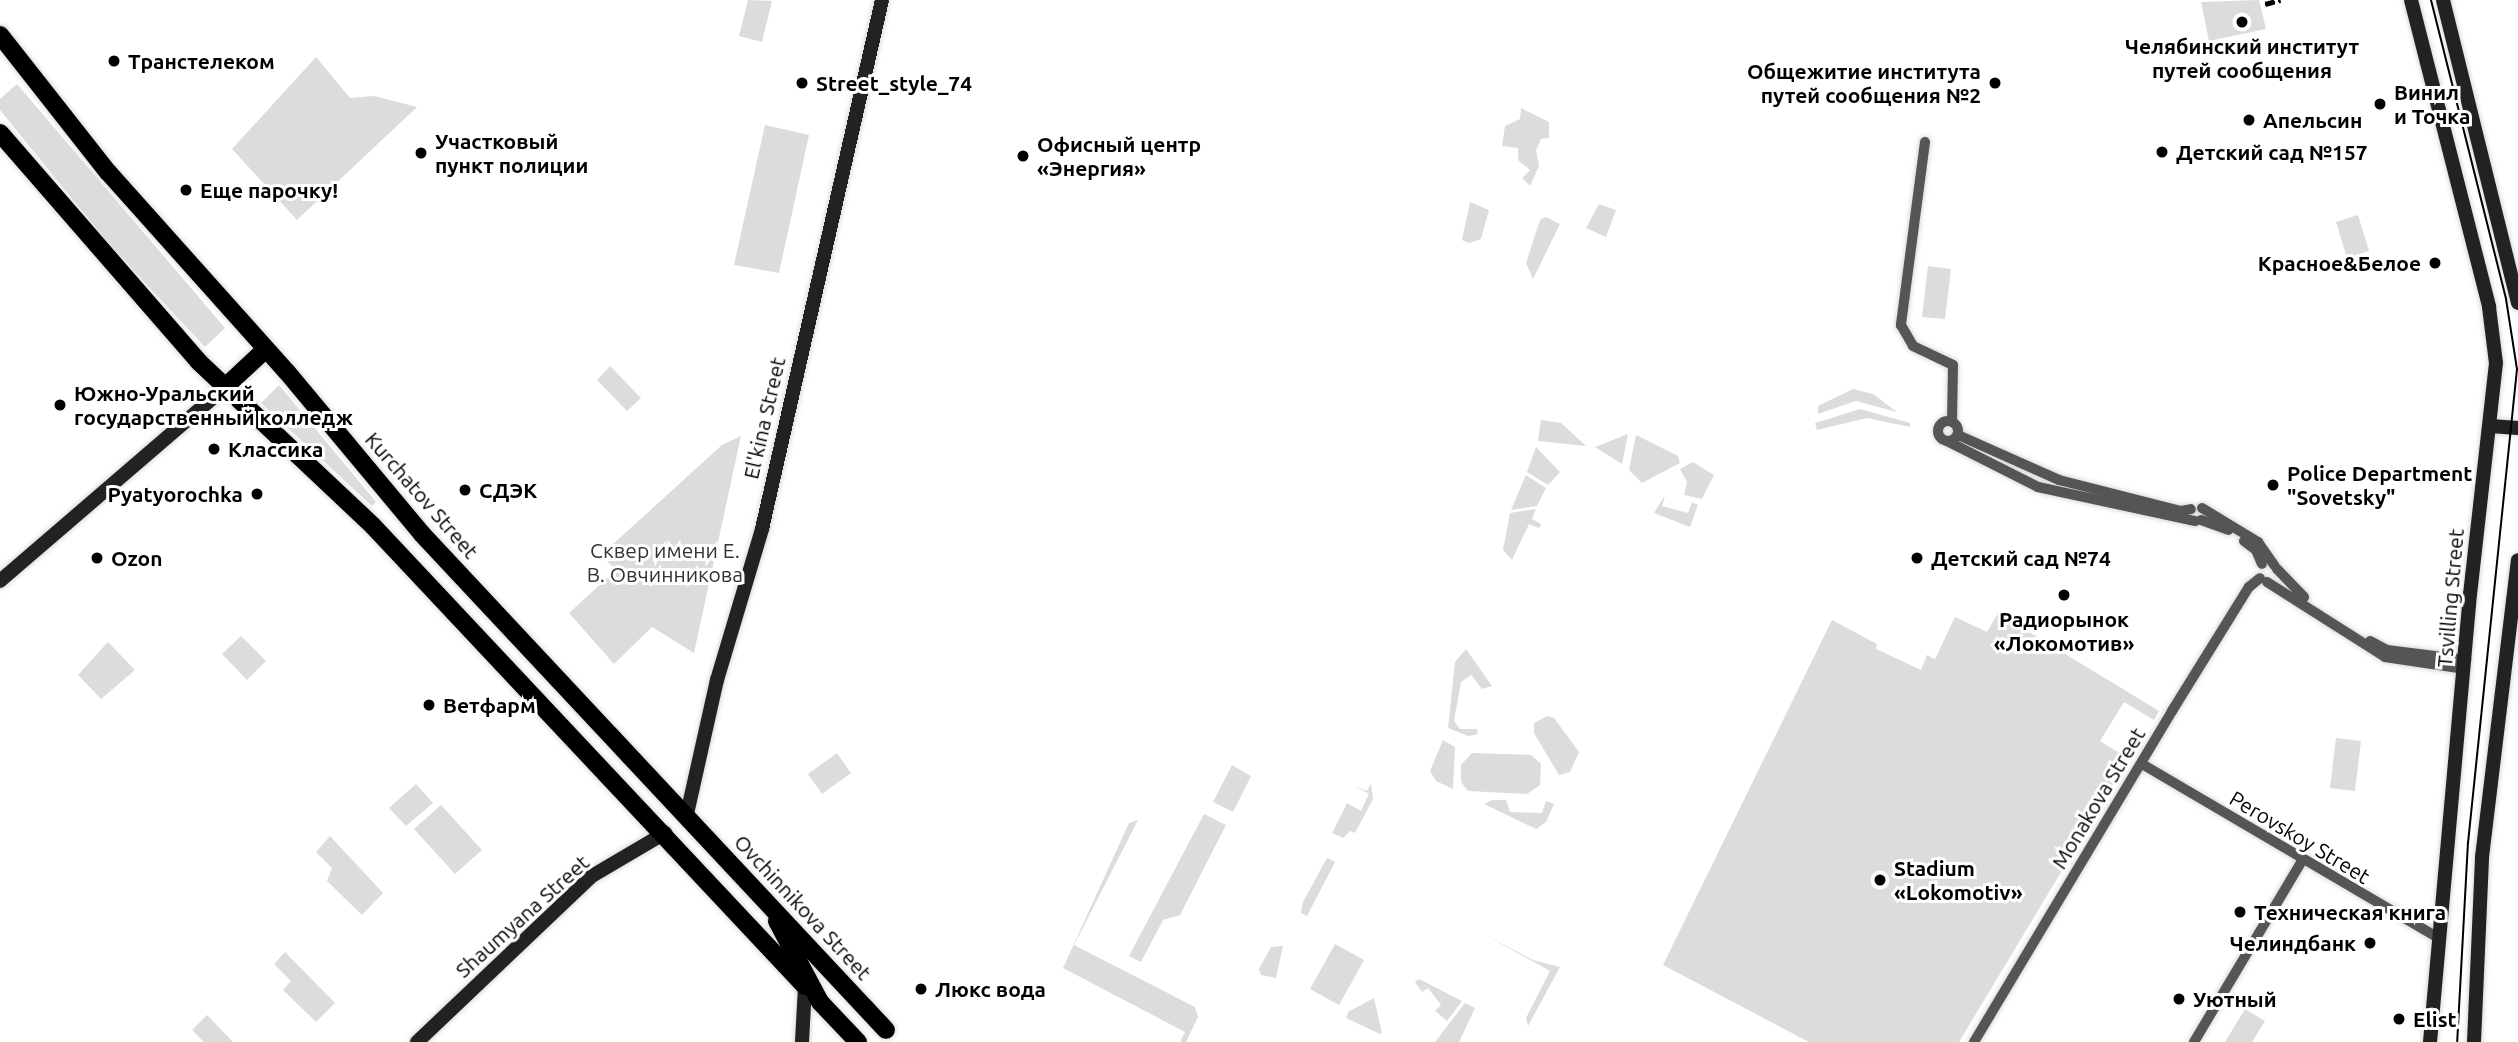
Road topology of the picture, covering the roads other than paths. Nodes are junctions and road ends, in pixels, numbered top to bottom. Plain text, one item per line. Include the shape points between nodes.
1 (882, 0) edge
2 (2411, 0) edge
3 (2443, 0) edge
4 (0, 35) edge
5 (0, 134) edge
6 (1925, 142) dead end
7 (2518, 303) edge
8 (266, 349) junction
9 (225, 388) junction
10 (1952, 422) junction
11 (2490, 426) junction
12 (2518, 428) edge
13 (1958, 435) junction
14 (1947, 441) junction
15 (2196, 508) junction
16 (2198, 520) junction
17 (2518, 560) edge
18 (2262, 564) junction
19 (2276, 568) junction
20 (2264, 580) junction
21 (0, 581) edge
22 (2465, 665) junction
23 (2142, 764) junction
24 (687, 814) junction
25 (664, 833) junction
26 (2303, 859) junction
27 (765, 899) junction
28 (2440, 939) junction
29 (805, 986) joint
30 (886, 1030) dead end
31 (417, 1042) edge
32 (802, 1042) edge
33 (858, 1042) edge
34 (1974, 1042) edge
35 (2194, 1042) edge
36 (2430, 1042) edge
37 (2474, 1042) edge

1 - 24 main road, El'kina Street via 762,528 717,680
2 - 11 main road, Tsvilling Street via 2493,329 2495,395
3 - 7 main road
4 - 8 main road, Kurchatov Street via 108,173
5 - 9 main road via 87,238
6 - 10 street via 1901,325 1913,346 1953,365
8 - 9 main road
8 - 24 main road, Kurchatov Street via 422,534
9 - 21 main road
9 - 25 main road via 373,527
10 - 13 street
10 - 14 street via 1938,428
11 - 12 main road
11 - 22 main road, Tsvilling Street
13 - 14 street
13 - 15 street via 2050,477 2117,496
14 - 16 street via 2038,487
15 - 16 street
15 - 19 street via 2258,541
16 - 18 street via 2217,524 2252,546
17 - 37 main road via 2482,856
18 - 19 street
18 - 20 street
19 - 20 street, Monakova Street via 2275,578
19 - 22 street via 2295,592 2380,647
20 - 22 street via 2385,657
20 - 23 street, Monakova Street via 2243,597
22 - 28 main road, Tsvilling Street
23 - 26 street, Perovskoy Street
23 - 34 street, Monakova Street
24 - 25 main road
24 - 27 main road, Ovchinnikova Street
25 - 29 main road
25 - 31 main road, Shaumyana Street via 592,876
26 - 28 street, Perovskoy Street
26 - 35 street
27 - 30 main road, Ovchinnikova Street
27 - 33 main road via 820,1002
28 - 36 main road, Tsvilling Street
29 - 32 main road

